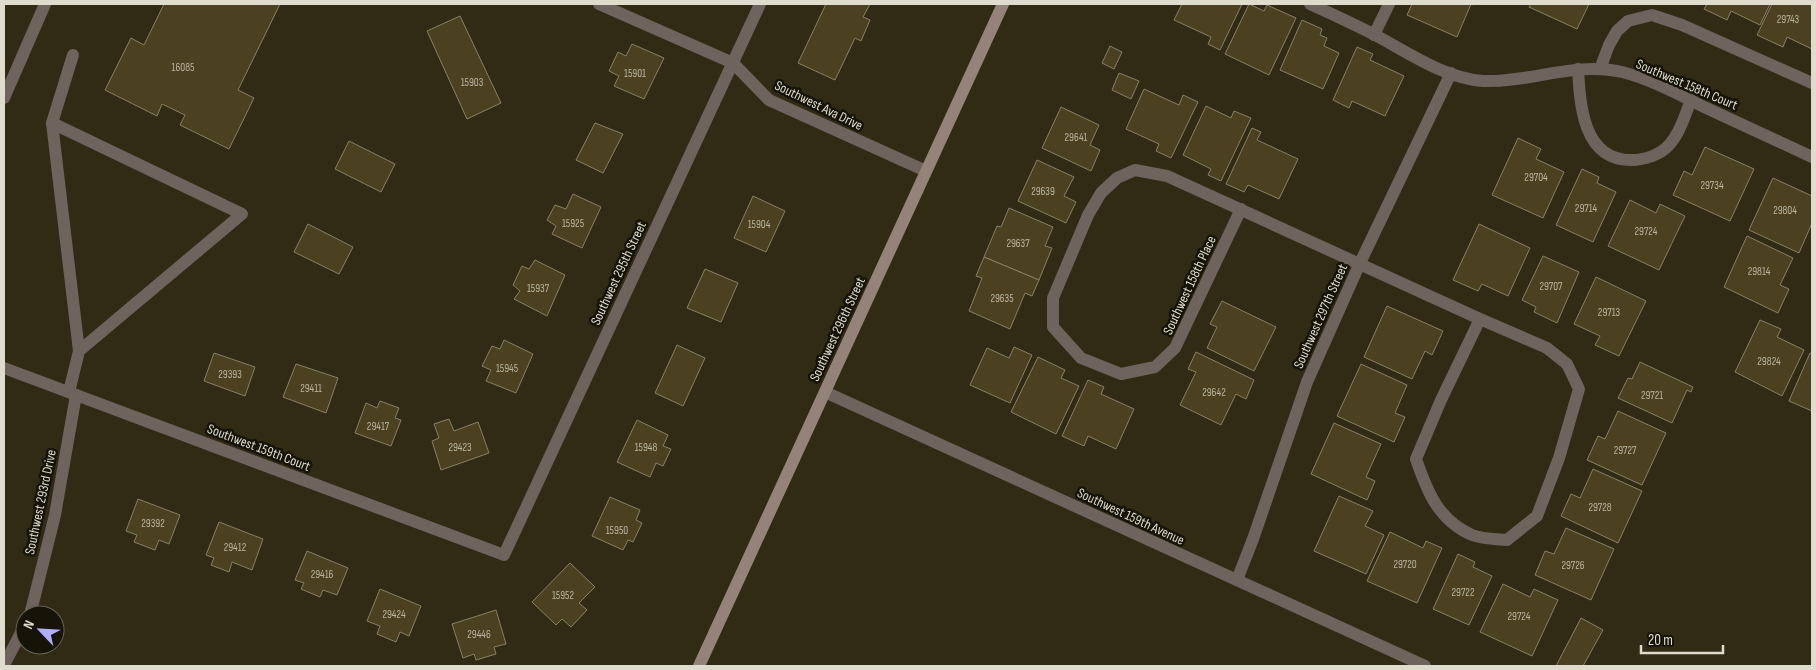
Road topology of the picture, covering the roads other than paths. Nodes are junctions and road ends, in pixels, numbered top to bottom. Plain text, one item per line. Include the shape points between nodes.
1 (45, 4) edge
2 (599, 4) edge
3 (760, 4) edge
4 (1003, 4) edge
5 (1310, 4) edge
6 (1389, 4) edge
7 (1374, 35) junction
8 (73, 55) dead end
9 (732, 63) junction
10 (1578, 69) junction
11 (1600, 69) junction
12 (1451, 73) junction
13 (1812, 83) edge
14 (4, 98) edge
15 (1691, 100) junction
16 (52, 123) junction
17 (1812, 157) edge
18 (926, 171) junction
19 (1241, 209) junction
20 (1360, 263) junction
21 (1480, 319) junction
22 (79, 351) junction
23 (4, 368) edge
24 (825, 392) junction
25 (73, 394) junction
26 (504, 555) joint
27 (1237, 580) junction
28 (32, 605) edge
29 (15, 644) edge
30 (4, 665) edge
31 (699, 666) edge
32 (1426, 666) edge

1 - 14 street
2 - 9 street, Southwest Ava Drive
3 - 9 street, Southwest 295th Street
4 - 18 street, Southwest 296th Street
5 - 7 street, Southwest 158th Court
6 - 7 street
7 - 12 street, Southwest 158th Court
8 - 16 street
9 - 18 street, Southwest Ava Drive via 769,100
9 - 26 street, Southwest 295th Street
10 - 11 street, Southwest 158th Court
10 - 12 street, Southwest 158th Court via 1502,81
10 - 15 street via 1579,102 1588,132 1604,152 1624,160 1654,156 1669,146
11 - 13 street via 1608,45 1618,31 1628,21 1652,15 1682,25
11 - 15 street, Southwest 158th Court via 1640,78
12 - 20 street, Southwest 297th Street
15 - 17 street, Southwest 158th Court
16 - 22 street
16 - 22 street via 242,214
18 - 24 street, Southwest 296th Street
19 - 19 street, Southwest 158th Place via 1175,348 1155,367 1121,374 1081,358 1053,327 1053,298 1088,215 1101,193 1117,178 1135,170 1167,176
19 - 20 street, Southwest 158th Place
20 - 21 street, Southwest 158th Place
20 - 27 street, Southwest 297th Street via 1307,382
21 - 21 street, Southwest 158th Place via 1547,348 1567,364 1579,389 1559,458 1537,516 1506,540 1473,535 1446,519 1427,490 1416,459
22 - 25 street, Southwest 293rd Drive
23 - 25 street, Southwest 159th Court
24 - 27 street, Southwest 159th Avenue
24 - 31 street, Southwest 296th Street
25 - 26 street, Southwest 159th Court
25 - 28 street, Southwest 293rd Drive via 55,515
27 - 32 street, Southwest 159th Avenue
29 - 30 street

